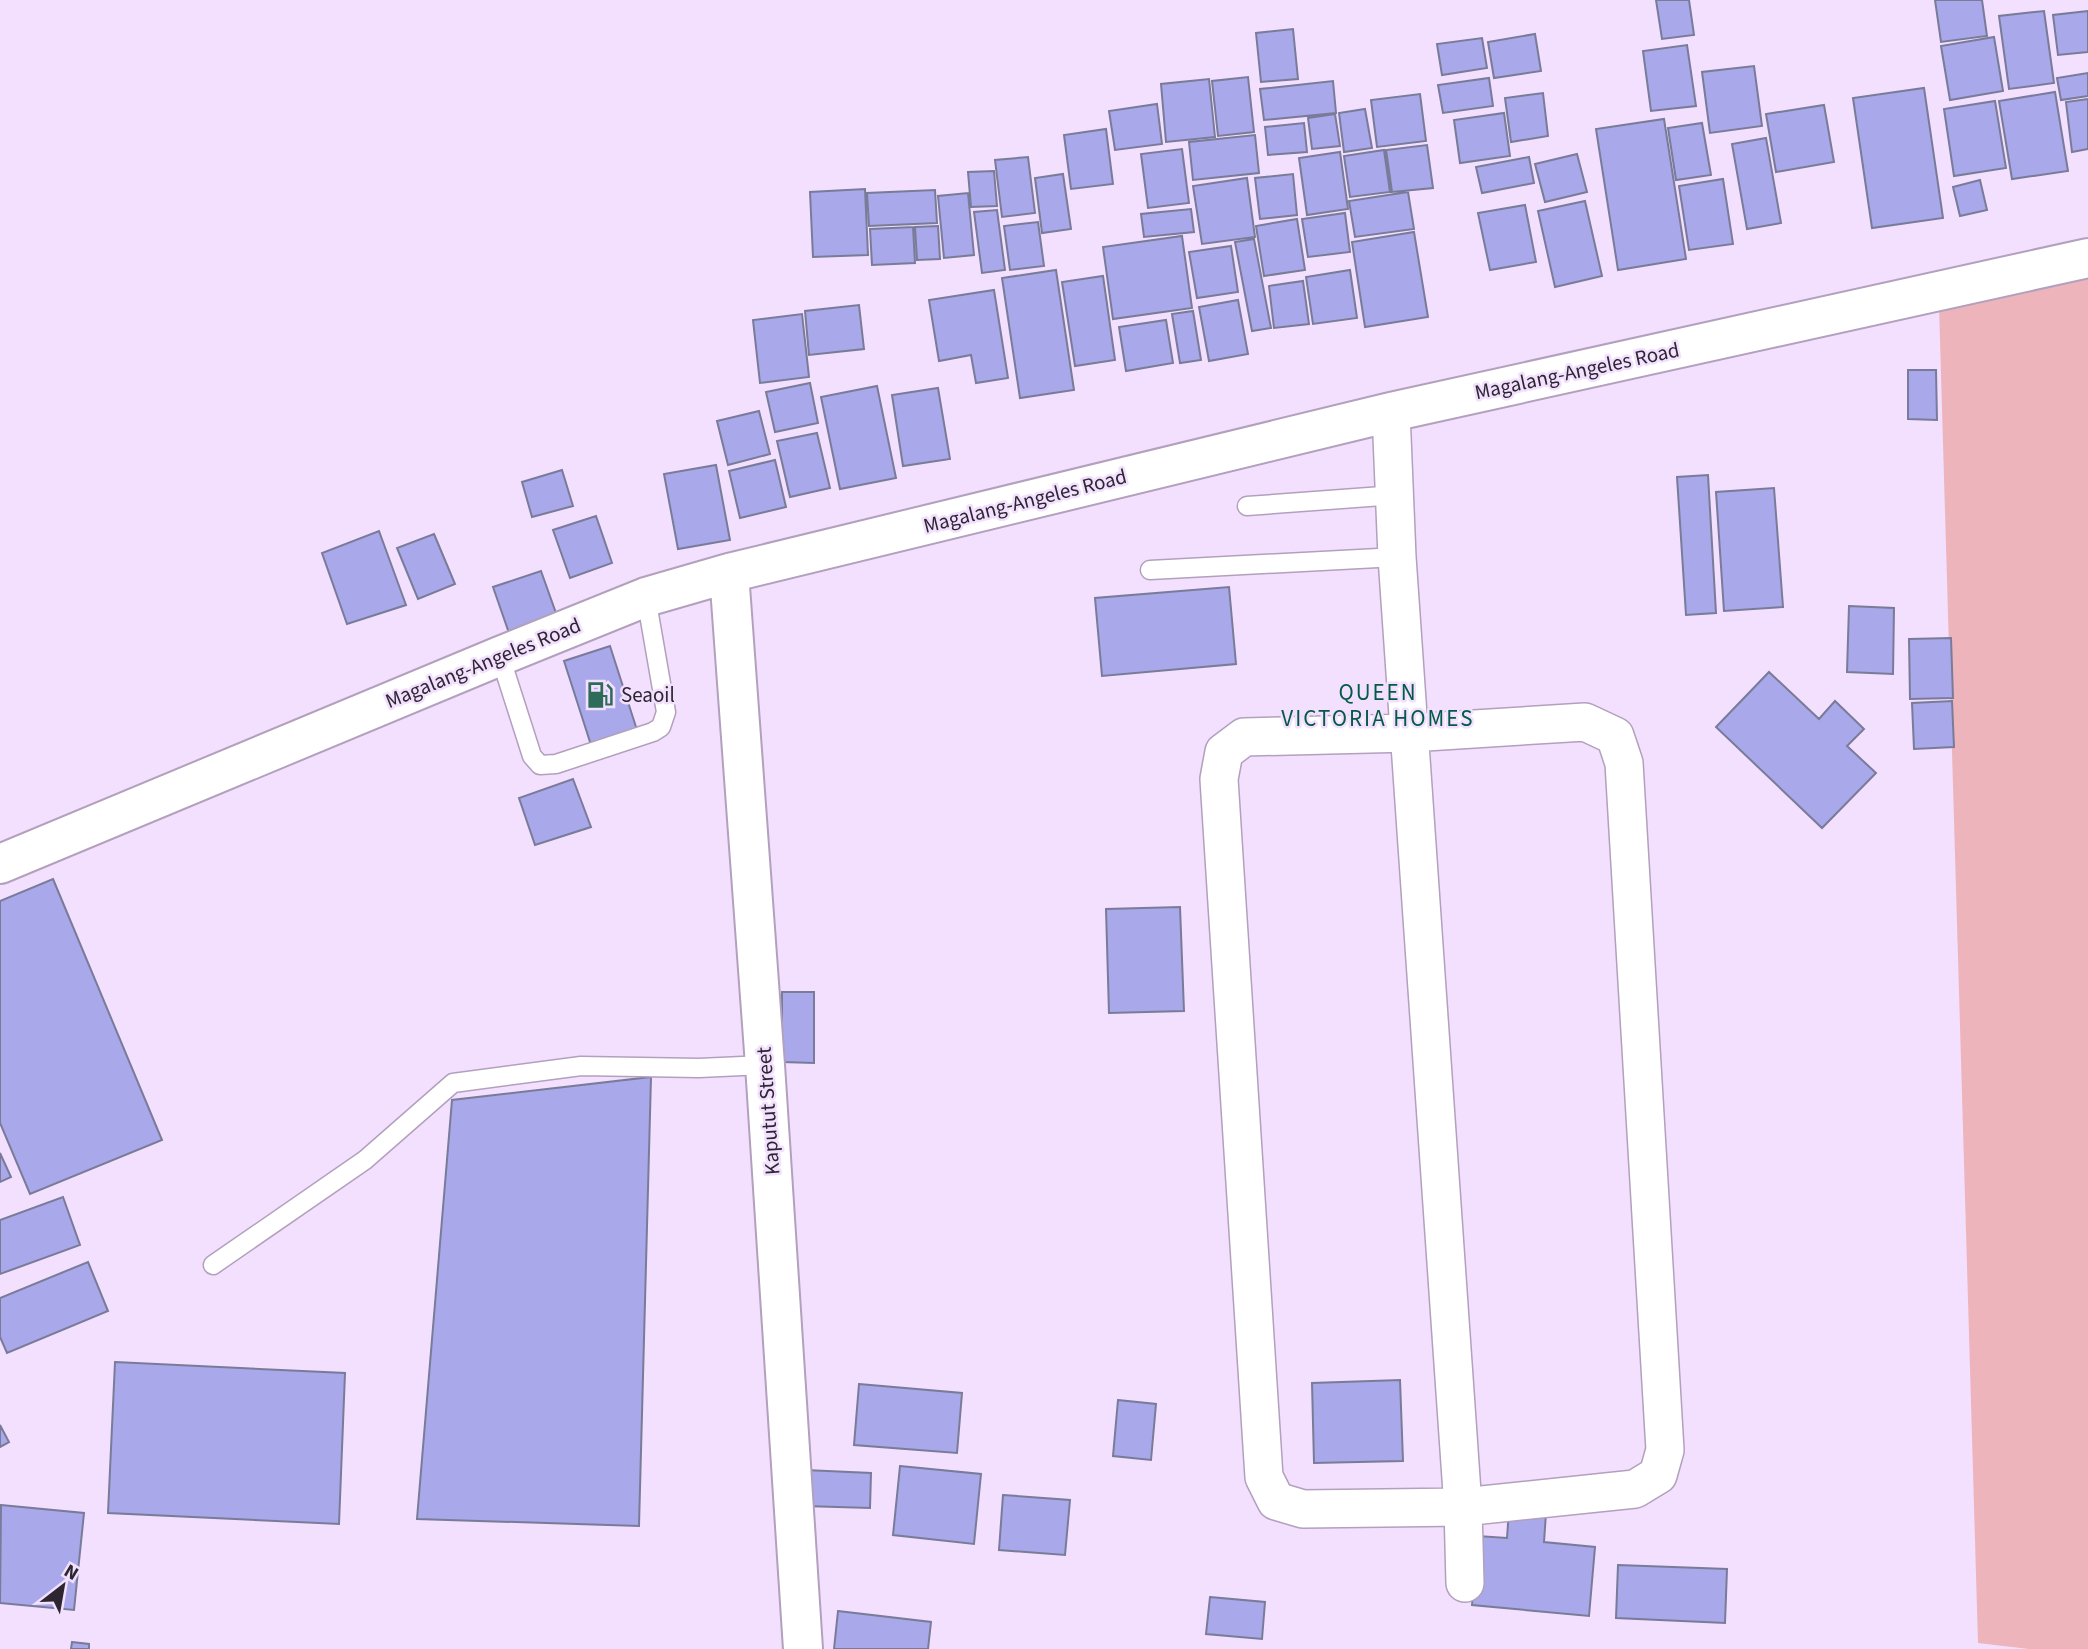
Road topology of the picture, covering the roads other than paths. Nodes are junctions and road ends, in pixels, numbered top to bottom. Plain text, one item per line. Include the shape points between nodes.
1 (2088, 258) edge
2 (1391, 412) junction
3 (1396, 495) junction
4 (1247, 506) dead end
5 (1397, 557) junction
6 (1150, 569) dead end
7 (729, 573) junction
8 (646, 597) junction
9 (500, 656) junction
10 (1410, 733) junction
11 (0, 864) edge
12 (765, 1065) junction
13 (212, 1265) dead end
14 (1463, 1507) junction
15 (1465, 1583) dead end
16 (803, 1649) edge

1 - 2 main road, Magalang-Angeles Road
2 - 3 street
2 - 7 main road, Magalang-Angeles Road
3 - 4 lane
3 - 5 street
5 - 6 lane
5 - 10 street
7 - 8 main road, Magalang-Angeles Road
7 - 12 main road, Kaputut Street
8 - 9 main road, Magalang-Angeles Road
8 - 9 lane via 666,712 661,727 653,732 540,765 532,756
9 - 11 main road, Magalang-Angeles Road
10 - 14 street
10 - 14 street via 1244,737 1224,752 1219,779 1264,1477 1276,1501 1303,1509
10 - 14 street via 1585,722 1615,736 1624,764 1665,1451 1658,1475 1635,1489
12 - 13 lane via 581,1066 453,1083 365,1160
12 - 16 main road, Kaputut Street
14 - 15 street

